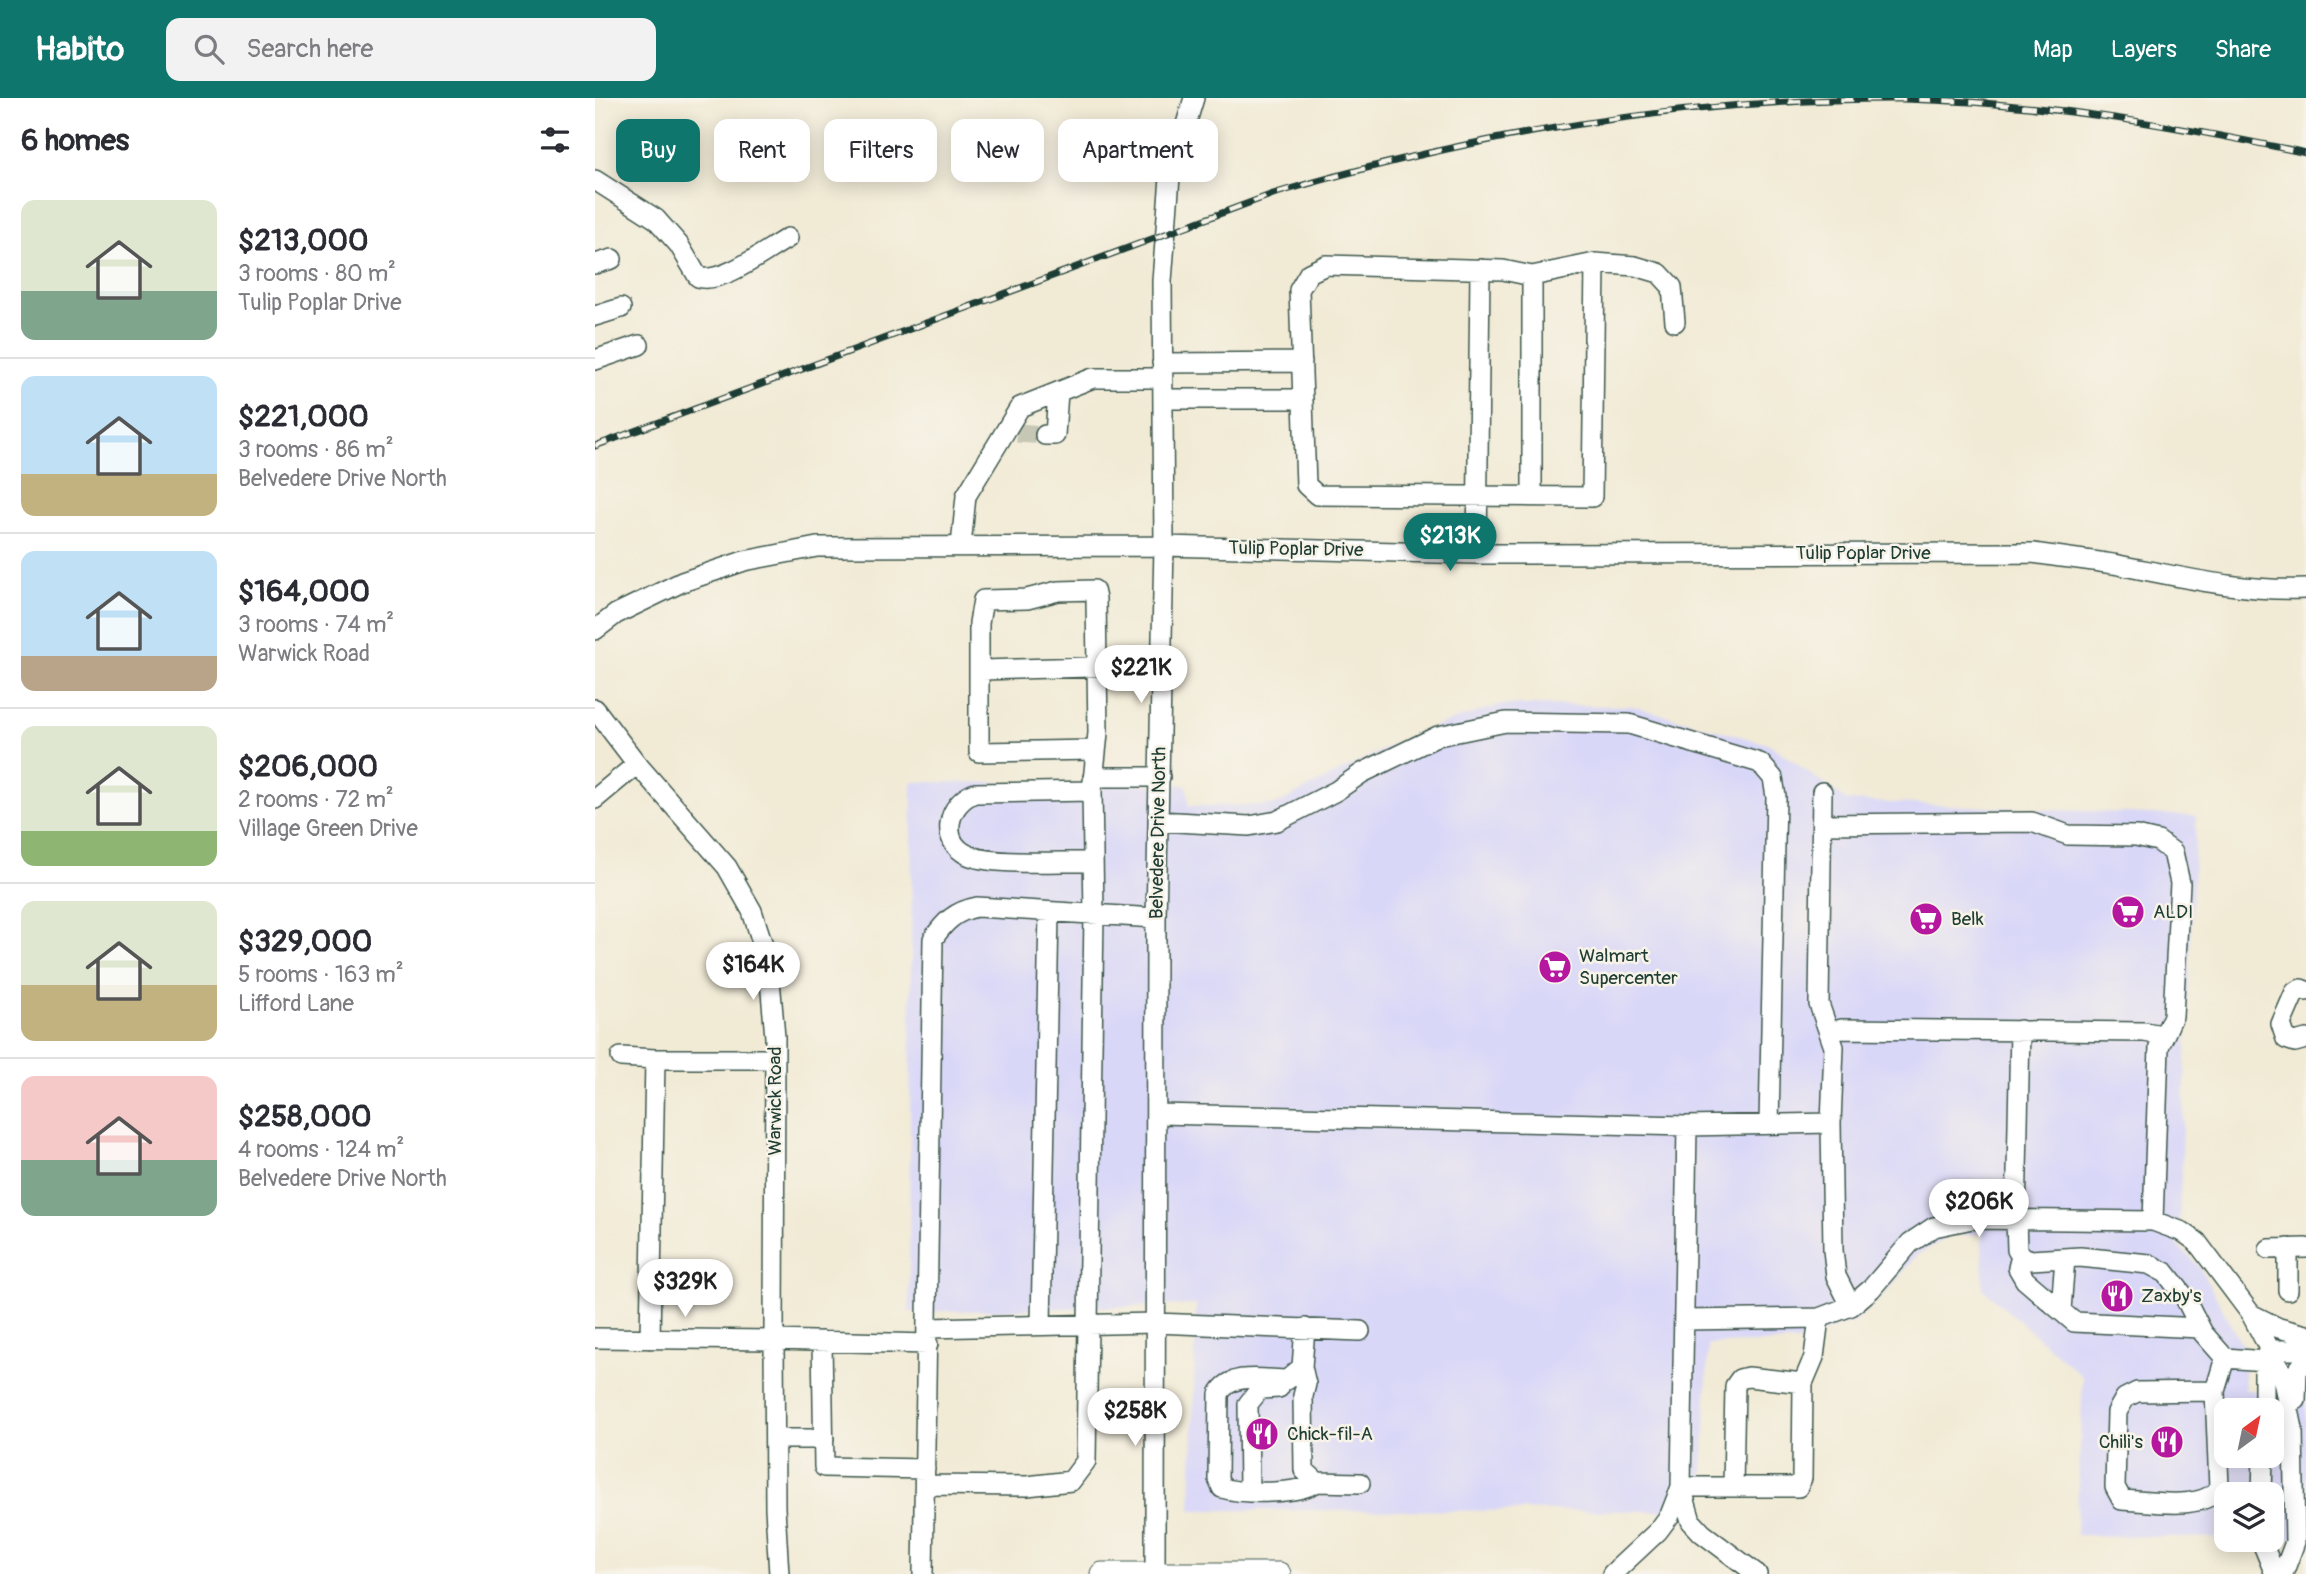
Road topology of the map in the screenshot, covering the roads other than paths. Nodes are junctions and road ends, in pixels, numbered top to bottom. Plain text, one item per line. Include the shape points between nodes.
1 (1194, 98) edge
2 (595, 180) edge
3 (788, 238) dead end
4 (1595, 263) junction
5 (1480, 269) junction
6 (1532, 276) junction
7 (621, 308) dead end
8 (595, 316) edge
9 (1675, 322) dead end
10 (639, 345) dead end
11 (595, 360) edge
12 (1302, 362) junction
13 (1162, 371) junction
14 (1058, 392) junction
15 (1163, 398) junction
16 (1303, 399) junction
17 (1045, 435) dead end
18 (1477, 496) junction
19 (1532, 496) junction
20 (961, 546) junction
21 (1164, 547) junction
22 (1477, 554) junction
23 (2306, 589) edge
24 (595, 630) edge
25 (1163, 665) junction
26 (1096, 667) junction
27 (982, 670) junction
28 (595, 709) edge
29 (1094, 750) junction
30 (637, 764) junction
31 (1160, 777) junction
32 (1092, 784) junction
33 (1822, 792) dead end
34 (595, 799) edge
35 (1158, 821) junction
36 (1822, 824) junction
37 (1093, 862) junction
38 (1049, 912) junction
39 (1094, 914) junction
40 (1156, 918) junction
41 (2304, 985) edge
42 (2020, 1030) junction
43 (1829, 1032) junction
44 (2163, 1035) junction
45 (2306, 1039) edge
46 (621, 1057) dead end
47 (655, 1059) junction
48 (775, 1059) junction
49 (1158, 1114) junction
50 (1831, 1123) junction
51 (1769, 1124) junction
52 (1687, 1125) junction
53 (2016, 1219) junction
54 (2153, 1221) junction
55 (2287, 1248) edge
56 (2021, 1256) junction
57 (2065, 1258) junction
58 (2288, 1290) dead end
59 (2181, 1293) junction
60 (1851, 1306) junction
61 (2061, 1310) junction
62 (2251, 1314) junction
63 (1819, 1318) junction
64 (1684, 1320) junction
65 (1155, 1323) junction
66 (1088, 1324) junction
67 (1041, 1325) junction
68 (2162, 1327) junction
69 (1305, 1328) junction
70 (2200, 1328) junction
71 (1360, 1331) dead end
72 (2306, 1335) edge
73 (928, 1336) junction
74 (595, 1338) edge
75 (650, 1339) junction
76 (774, 1339) junction
77 (822, 1341) junction
78 (2306, 1350) edge
79 (2267, 1355) junction
80 (2225, 1358) junction
81 (2306, 1360) edge
82 (1295, 1373) junction
83 (1803, 1383) junction
84 (2215, 1391) junction
85 (2265, 1398) edge
86 (2293, 1429) junction
87 (776, 1439) junction
88 (824, 1439) junction
89 (925, 1477) junction
90 (1317, 1482) junction
91 (1360, 1483) dead end
92 (1681, 1487) junction
93 (1733, 1487) junction
94 (1289, 1490) junction
95 (1249, 1491) junction
96 (2266, 1552) edge
97 (779, 1574) edge
98 (923, 1574) edge
99 (1102, 1574) edge
100 (1155, 1574) edge
101 (1279, 1574) edge
102 (1612, 1574) edge
103 (1757, 1574) edge
104 (2275, 1574) edge
105 (2283, 1574) edge

1 - 13 street, Belvedere Drive North via 1170,177 1164,235
2 - 3 street via 656,219 698,277 708,280 723,275
4 - 6 street
4 - 9 street via 1659,273 1672,287
4 - 19 street via 1592,497
5 - 6 street
5 - 12 street via 1326,265 1309,273 1299,290
5 - 18 street
6 - 19 street
7 - 8 street
10 - 11 street
12 - 13 street
12 - 16 street
13 - 14 street via 1093,378
13 - 15 street, Belvedere Drive North
14 - 17 street via 1055,435
14 - 20 street via 1020,407 1011,433 966,496
15 - 16 street
15 - 21 street, Belvedere Drive North
16 - 18 street via 1306,485 1317,495
18 - 19 street
18 - 22 street
20 - 21 street, Tulip Poplar Drive
20 - 24 street, Tulip Poplar Drive via 817,547 744,561 682,582 616,614
21 - 22 street, Tulip Poplar Drive
21 - 25 street, Belvedere Drive North
22 - 23 street, Tulip Poplar Drive via 2033,553 2215,585 2270,591
25 - 26 street
25 - 31 street, Belvedere Drive North
26 - 27 street
26 - 27 street via 1094,590 983,600 979,623
26 - 29 street via 1098,733
27 - 29 street via 979,752
28 - 30 street, Warwick Road
29 - 32 street
30 - 34 street
30 - 48 street, Warwick Road via 727,867 752,911 769,969
31 - 32 street
31 - 35 street, Belvedere Drive North
32 - 37 street
32 - 37 street via 975,793 961,798 950,825 957,846 968,855
33 - 36 street
35 - 40 street, Belvedere Drive North
35 - 51 street via 1249,826 1277,821 1438,736 1506,722 1629,723 1760,763 1773,778 1776,797
36 - 43 street via 1819,1004
36 - 44 street via 2032,822 2069,835 2136,836 2158,841 2173,852 2180,883 2173,1016
37 - 39 street
38 - 39 street
38 - 67 street
38 - 73 street via 961,910 933,939
39 - 40 street
39 - 66 street
40 - 49 street, Belvedere Drive North
41 - 45 street via 2295,992 2281,1024 2287,1039
42 - 43 street
42 - 44 street
42 - 53 street
43 - 50 street via 1834,1048
44 - 54 street
46 - 47 street
47 - 48 street
47 - 75 street
48 - 76 street, Warwick Road
49 - 52 street
49 - 65 street, Belvedere Drive North
50 - 51 street
50 - 60 street via 1833,1250 1836,1276
51 - 52 street
52 - 64 street
53 - 54 street
53 - 56 street
53 - 60 street via 1972,1219 1934,1227 1910,1243
54 - 62 street via 2197,1242
55 - 58 street
56 - 57 street via 2031,1260
56 - 61 street via 2018,1268 2025,1280
57 - 59 street via 2149,1264 2166,1273
57 - 61 street
59 - 68 street
59 - 70 street
60 - 63 street
61 - 68 street via 2074,1322
62 - 72 street
62 - 79 street
63 - 64 street
63 - 83 street via 1814,1357
64 - 92 street
65 - 66 street
65 - 69 street
65 - 100 street, Belvedere Drive North
66 - 67 street
66 - 89 street via 1086,1461 1071,1482 1027,1486
67 - 73 street
68 - 70 street
69 - 71 street
69 - 82 street
70 - 80 street
73 - 77 street
73 - 89 street
74 - 75 street
75 - 76 street
76 - 77 street
76 - 87 street, Warwick Road
77 - 88 street
78 - 79 street
79 - 80 street
79 - 85 street
79 - 86 street via 2281,1371
80 - 84 street
81 - 86 street via 2297,1371
82 - 90 street via 1303,1396 1304,1470
82 - 95 street via 1234,1379 1224,1384 1219,1394 1218,1479 1221,1488
83 - 93 street via 1802,1478 1798,1487
83 - 93 street via 1748,1377 1735,1386
84 - 84 street via 2219,1487 2214,1496 2201,1502 2122,1500 2115,1487 2116,1412 2125,1398 2137,1392
86 - 105 street via 2295,1542
87 - 88 street
87 - 97 street, Warwick Road
88 - 89 street via 824,1467
89 - 98 street
90 - 91 street
90 - 94 street via 1307,1489
92 - 93 street
92 - 102 street via 1658,1531
92 - 103 street via 1691,1521
94 - 95 street
94 - 95 street via 1295,1474 1295,1401 1281,1388 1260,1389 1248,1404
96 - 104 street
99 - 100 main road
100 - 101 main road

